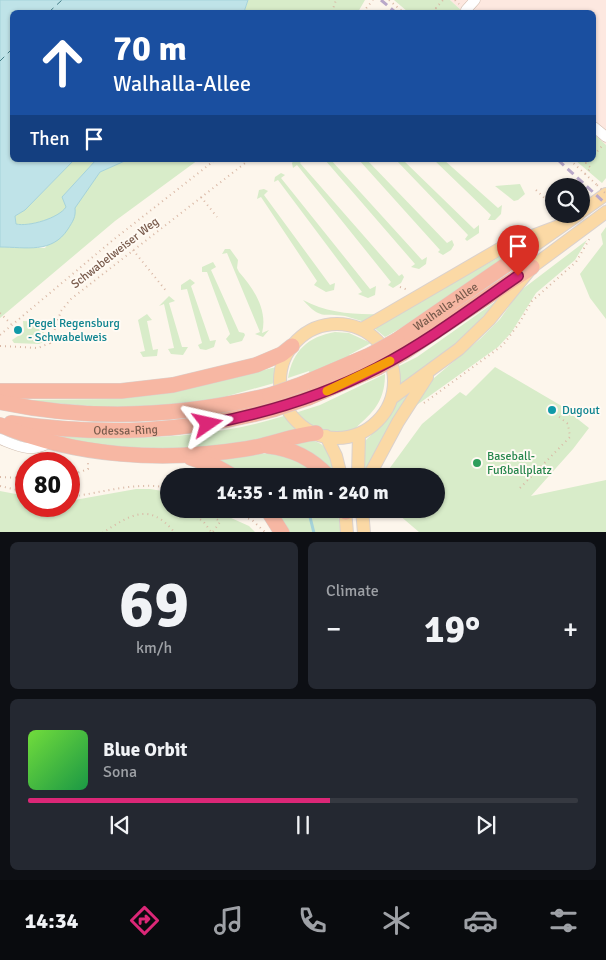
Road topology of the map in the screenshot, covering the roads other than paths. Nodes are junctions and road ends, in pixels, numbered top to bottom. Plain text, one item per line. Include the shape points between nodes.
1 (475, 0) edge
2 (466, 10) edge
3 (596, 128) edge
4 (606, 137) edge
5 (603, 191) edge
6 (590, 203) edge
7 (606, 212) edge
8 (564, 224) joint
9 (522, 254) joint
10 (532, 267) junction
11 (362, 329) junction
12 (292, 346) junction
13 (400, 347) junction
14 (431, 371) junction
15 (0, 391) edge
16 (305, 391) joint
17 (392, 398) junction
18 (0, 402) edge
19 (272, 402) junction
20 (0, 421) edge
21 (0, 425) edge
22 (358, 434) junction
23 (321, 435) junction
24 (0, 439) edge
25 (50, 442) junction
26 (267, 445) junction
27 (182, 456) junction
28 (218, 468) edge
29 (319, 468) edge
30 (339, 468) edge
31 (358, 468) edge
32 (373, 468) edge
33 (273, 518) edge
34 (346, 518) edge
35 (363, 518) edge
36 (282, 532) edge
37 (347, 532) edge
38 (364, 532) edge

1 - 2 lane
3 - 4 lane
5 - 6 main road, Walhalla-Allee
7 - 10 main road, Walhalla-Allee
8 - 9 main road, Walhalla-Allee
8 - 11 main road via 503,248
9 - 13 highway, Walhalla-Allee
10 - 13 highway, Walhalla-Allee
10 - 14 main road via 489,320
11 - 12 main road via 330,324 314,328
11 - 17 main road via 375,338 389,358 395,382
12 - 15 highway via 261,363 173,385 121,391
12 - 23 main road via 281,374 285,403 298,421
13 - 16 highway, Walhalla-Allee, bridge
14 - 17 main road
14 - 32 main road
16 - 19 highway, Odessa-Ring, bridge
17 - 22 main road via 373,425
18 - 19 highway, Odessa-Ring via 52,411 131,414
19 - 20 highway, Odessa-Ring via 208,424 126,432 55,429
21 - 25 highway
22 - 23 main road via 342,437
22 - 31 main road
23 - 26 highway via 303,434
23 - 30 main road via 336,456
24 - 25 lane via 36,450
25 - 27 highway via 109,452
26 - 27 highway
26 - 29 highway via 308,458
27 - 28 highway
33 - 36 highway
34 - 37 main road
35 - 38 main road

